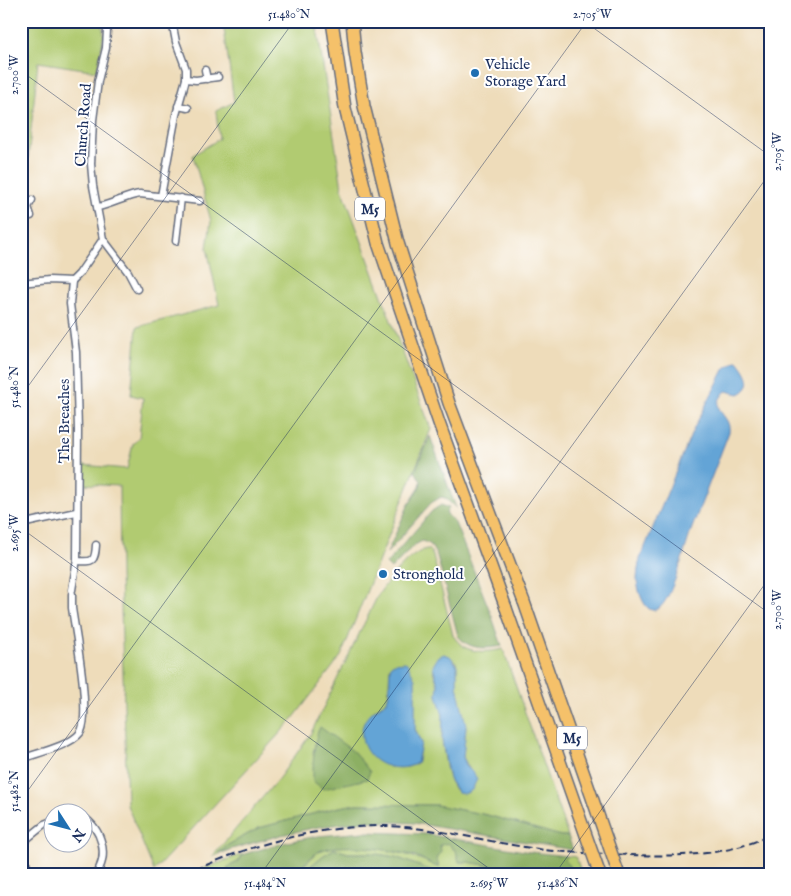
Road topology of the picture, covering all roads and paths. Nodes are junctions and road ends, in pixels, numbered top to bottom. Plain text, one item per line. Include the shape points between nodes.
1 (106, 21) edge
2 (172, 21) edge
3 (332, 21) edge
4 (352, 21) edge
5 (205, 70) dead end
6 (218, 77) dead end
7 (186, 79) junction
8 (207, 79) junction
9 (178, 106) junction
10 (188, 108) dead end
11 (161, 196) junction
12 (182, 198) junction
13 (32, 200) dead end
14 (200, 201) dead end
15 (25, 207) edge
16 (98, 208) junction
17 (30, 216) dead end
18 (104, 238) junction
19 (176, 241) dead end
20 (72, 281) junction
21 (21, 284) edge
22 (136, 289) dead end
23 (76, 512) junction
24 (21, 524) edge
25 (96, 545) dead end
26 (77, 561) junction
27 (21, 758) edge
28 (92, 825) edge
29 (42, 827) edge
30 (22, 842) edge
31 (30, 875) edge
32 (95, 875) edge
33 (600, 875) edge
34 (619, 875) edge

1 - 16 street, Church Road via 106,48 98,81 91,164
2 - 7 street
3 - 33 highway, M5, bridge via 345,108 378,243
4 - 34 highway, M5, bridge via 356,61 371,134 398,243 449,403 524,602
5 - 8 street
6 - 8 street
7 - 8 street
7 - 9 street
9 - 10 street
9 - 11 street
11 - 12 street
11 - 16 street via 131,195
12 - 14 street
12 - 19 street
13 - 15 street
15 - 17 street
16 - 18 street, Church Road
18 - 20 street
18 - 22 street
20 - 21 street
20 - 23 street, The Breaches via 70,304 76,352 78,430
23 - 24 street
23 - 26 street, The Breaches
25 - 26 street via 93,560
26 - 27 street, The Breaches via 72,608 84,698 84,724 81,732 66,743
28 - 32 street via 104,851 104,860
29 - 30 street
30 - 31 street

